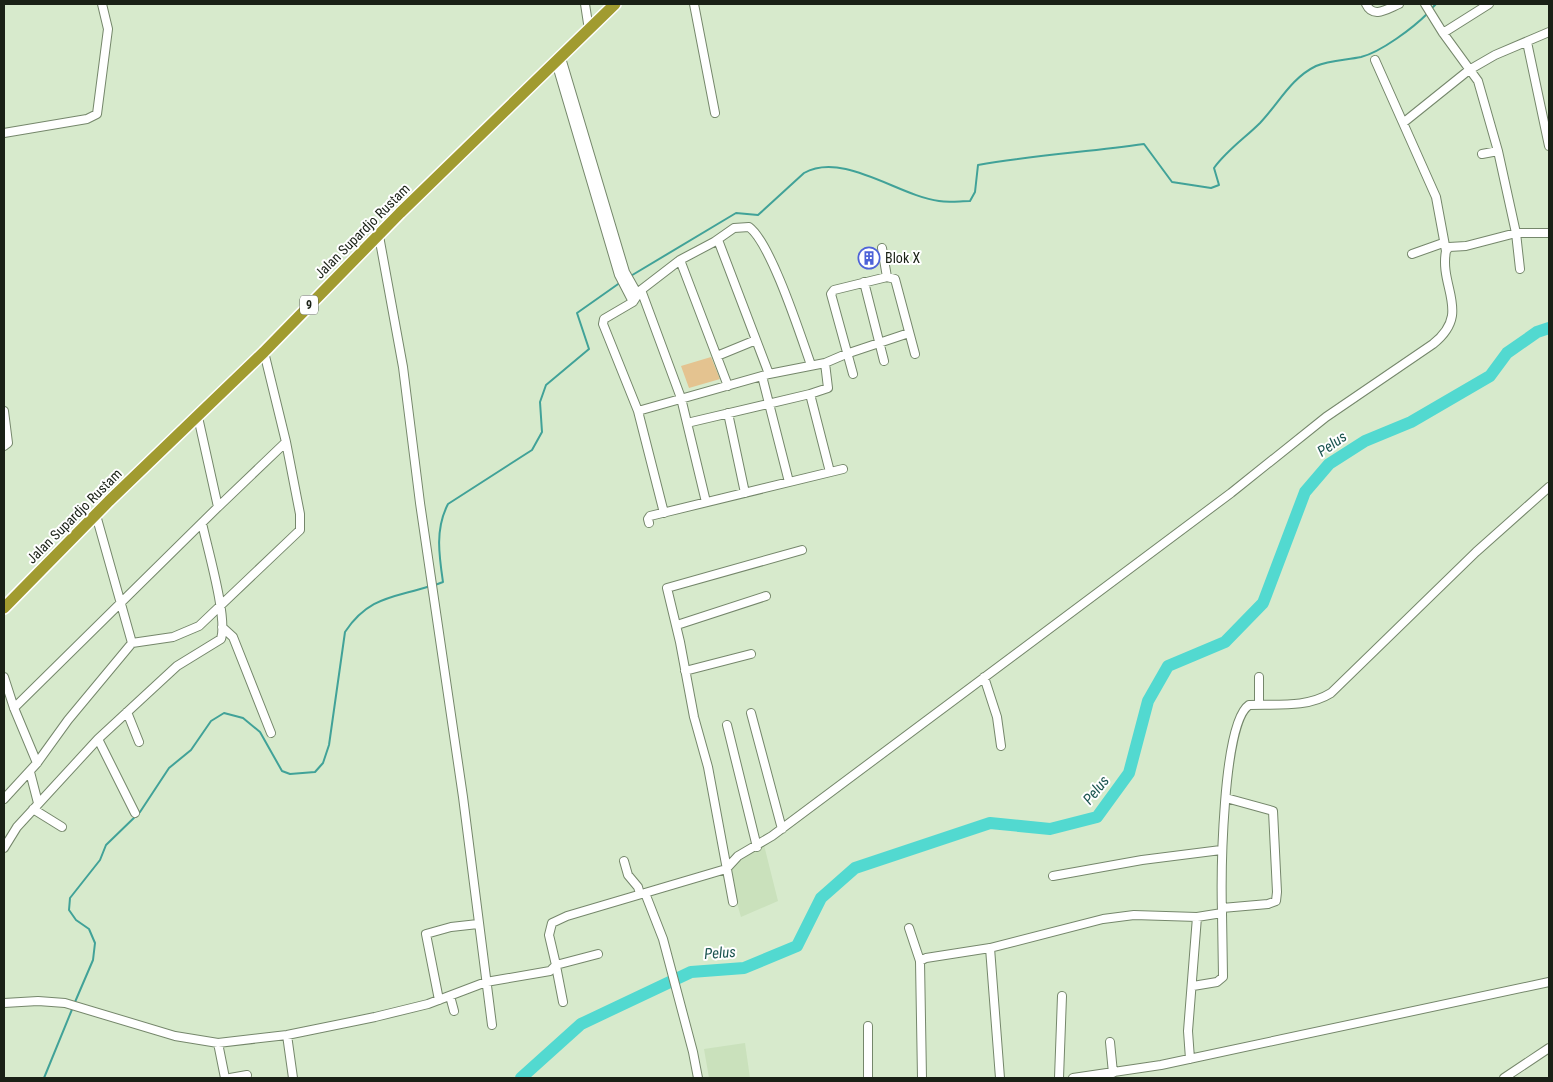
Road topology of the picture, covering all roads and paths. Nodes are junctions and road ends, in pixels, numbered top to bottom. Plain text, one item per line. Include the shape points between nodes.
1 (102, 4) edge
2 (585, 4) edge
3 (615, 4) edge
4 (694, 4) edge
5 (1366, 4) edge
6 (1399, 4) edge
7 (1489, 4) edge
8 (1426, 6) edge
9 (589, 30) junction
10 (1549, 32) edge
11 (1443, 33) junction
12 (1527, 42) junction
13 (559, 60) junction
14 (1375, 60) dead end
15 (1469, 70) junction
16 (715, 113) dead end
17 (1403, 124) junction
18 (4, 134) edge
19 (1549, 146) edge
20 (1498, 150) junction
21 (1482, 154) dead end
22 (1516, 233) junction
23 (1549, 233) edge
24 (379, 236) junction
25 (718, 240) junction
26 (1444, 247) junction
27 (882, 248) dead end
28 (1412, 254) dead end
29 (680, 260) junction
30 (1520, 269) dead end
31 (887, 277) junction
32 (864, 282) junction
33 (637, 296) junction
34 (909, 333) junction
35 (756, 340) junction
36 (879, 342) junction
37 (264, 352) junction
38 (846, 354) junction
39 (915, 354) dead end
40 (717, 356) junction
41 (884, 360) dead end
42 (825, 363) junction
43 (811, 366) junction
44 (853, 374) dead end
45 (766, 375) junction
46 (728, 386) junction
47 (810, 394) junction
48 (681, 398) junction
49 (770, 402) junction
50 (4, 411) edge
51 (638, 411) junction
52 (728, 413) junction
53 (198, 417) junction
54 (687, 423) junction
55 (286, 442) junction
56 (4, 446) edge
57 (843, 469) dead end
58 (830, 472) junction
59 (789, 482) junction
60 (1549, 487) edge
61 (745, 493) junction
62 (706, 502) junction
63 (218, 507) junction
64 (664, 513) junction
65 (96, 515) junction
66 (202, 523) junction
67 (649, 523) dead end
68 (802, 550) dead end
69 (766, 596) dead end
70 (122, 603) junction
71 (4, 608) edge
72 (220, 608) junction
73 (677, 625) junction
74 (222, 627) junction
75 (132, 643) junction
76 (751, 654) dead end
77 (685, 671) junction
78 (4, 676) edge
79 (984, 677) junction
80 (1259, 677) dead end
81 (1259, 705) junction
82 (14, 708) junction
83 (127, 712) junction
84 (752, 713) dead end
85 (727, 725) dead end
86 (271, 733) dead end
87 (98, 740) junction
88 (139, 742) dead end
89 (1001, 746) dead end
90 (38, 763) junction
91 (30, 772) junction
92 (1226, 798) junction
93 (4, 799) edge
94 (36, 806) junction
95 (135, 813) dead end
96 (62, 827) dead end
97 (782, 830) junction
98 (757, 846) junction
99 (4, 848) edge
100 (1221, 850) junction
101 (624, 860) dead end
102 (726, 869) junction
103 (1053, 876) dead end
104 (642, 894) junction
105 (733, 902) dead end
106 (1222, 911) junction
107 (1197, 917) junction
108 (478, 924) junction
109 (909, 928) dead end
110 (990, 948) junction
111 (598, 954) dead end
112 (920, 961) junction
113 (556, 966) junction
114 (486, 982) junction
115 (1549, 982) edge
116 (1193, 986) junction
117 (450, 996) junction
118 (1062, 996) dead end
119 (439, 1000) junction
120 (563, 1002) dead end
121 (4, 1003) edge
122 (454, 1011) dead end
123 (492, 1025) dead end
124 (868, 1026) dead end
125 (287, 1034) junction
126 (1110, 1042) dead end
127 (218, 1043) junction
128 (1549, 1048) edge
129 (1190, 1059) junction
130 (1113, 1073) junction
131 (247, 1075) dead end
132 (225, 1078) edge
133 (230, 1078) edge
134 (293, 1078) edge
135 (698, 1078) edge
136 (868, 1078) edge
137 (922, 1078) edge
138 (1000, 1078) edge
139 (1060, 1078) edge
140 (1073, 1078) edge
141 (1504, 1078) edge

1 - 18 street via 108,29 97,114 87,119
2 - 9 street
3 - 9 highway, Jalan Supardjo Rustam / 9
4 - 16 street
5 - 6 street via 1374,13
7 - 11 street
8 - 11 street
9 - 13 highway, Jalan Supardjo Rustam / 9
10 - 12 street
11 - 15 street
12 - 15 street
12 - 19 street
13 - 24 highway, Jalan Supardjo Rustam / 9
13 - 33 street via 622,274
14 - 17 street
15 - 17 street
15 - 20 street via 1482,90
17 - 26 street via 1436,197
20 - 21 street
20 - 22 street
22 - 23 street
22 - 26 street via 1466,246
22 - 30 street
24 - 37 highway, Jalan Supardjo Rustam / 9
24 - 108 street via 403,367
25 - 29 street
25 - 35 street
25 - 43 street via 734,228 743,226 758,236 788,301
26 - 28 street
26 - 79 street via 1453,314 1450,325 1440,338 1326,417 1231,493
27 - 31 street
29 - 33 street
29 - 40 street
31 - 32 street
31 - 34 street via 897,281
32 - 36 street
32 - 38 street via 831,291
33 - 48 street
33 - 51 street via 603,322
34 - 36 street
34 - 39 street
35 - 40 street
35 - 45 street
36 - 38 street
36 - 41 street
37 - 53 highway, Jalan Supardjo Rustam / 9
37 - 55 street
38 - 42 street
38 - 44 street
40 - 46 street
42 - 43 street
42 - 47 street via 828,388
43 - 45 street
45 - 46 street
45 - 49 street
46 - 48 street
47 - 49 street
47 - 58 street
48 - 51 street
48 - 54 street
49 - 52 street
49 - 59 street
50 - 56 street via 9,439
51 - 64 street
52 - 54 street
52 - 61 street
53 - 63 street
53 - 65 highway, Jalan Supardjo Rustam / 9
54 - 62 street
55 - 63 street
55 - 72 street via 300,514 300,530
57 - 58 street
58 - 59 street
59 - 61 street
60 - 81 street via 1454,573 1331,693 1304,704
61 - 62 street
62 - 64 street
63 - 66 street
64 - 67 street via 650,516
65 - 70 street
65 - 71 highway, Jalan Supardjo Rustam / 9
66 - 70 street
66 - 72 street
68 - 73 street via 667,588
69 - 73 street
70 - 75 street
70 - 82 street
72 - 74 street
72 - 75 street via 189,632
73 - 77 street
74 - 83 street via 221,639 177,666
74 - 86 street via 233,637
75 - 90 street via 68,720
76 - 77 street
77 - 102 street via 708,767
78 - 82 street
79 - 89 street via 997,717
79 - 97 street
80 - 81 street
81 - 92 street via 1247,706 1240,717
82 - 90 street
83 - 87 street
83 - 88 street
84 - 97 street
85 - 98 street
87 - 94 street
87 - 95 street
90 - 91 street
91 - 93 street
91 - 94 street
92 - 100 street
92 - 106 street via 1273,811 1277,892 1276,901 1268,904
94 - 96 street
94 - 99 street
97 - 98 street
98 - 102 street via 738,856
100 - 103 street
100 - 106 street
101 - 104 street via 628,875
102 - 104 street
102 - 105 street
104 - 113 street via 552,923 549,935
104 - 135 street via 669,961
106 - 107 street
106 - 116 street via 1223,977 1217,982
107 - 110 street via 1134,915 1103,919
107 - 116 street
108 - 114 street
108 - 119 street via 426,934
109 - 112 street
110 - 112 street
110 - 138 street
111 - 113 street
112 - 137 street
113 - 114 street via 543,973
113 - 120 street
114 - 117 street
114 - 123 street
115 - 129 street
116 - 129 street via 1188,1031
117 - 119 street
117 - 122 street
118 - 139 street
119 - 125 street via 383,1016
121 - 127 street via 65,1003 175,1036
124 - 136 street
125 - 127 street
125 - 134 street
126 - 130 street
127 - 132 street
128 - 141 street
129 - 130 street
130 - 140 street
131 - 133 street

